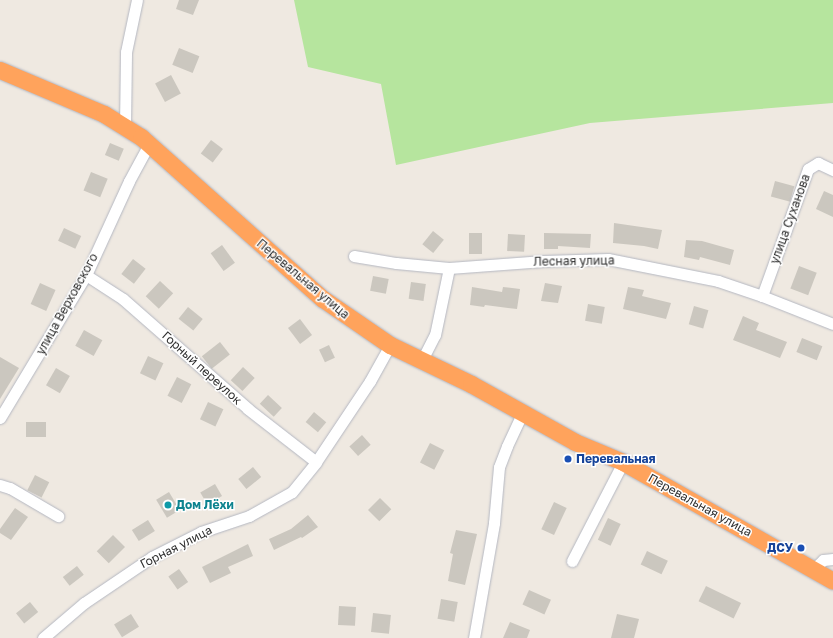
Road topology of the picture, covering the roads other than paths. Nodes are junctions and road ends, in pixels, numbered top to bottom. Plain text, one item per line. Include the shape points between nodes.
1 (138, 0) edge
2 (0, 70) edge
3 (125, 126) junction
4 (149, 144) junction
5 (833, 170) edge
6 (354, 256) dead end
7 (449, 268) junction
8 (86, 276) junction
9 (762, 296) junction
10 (833, 324) edge
11 (390, 345) junction
12 (422, 360) junction
13 (523, 412) junction
14 (2, 413) edge
15 (316, 462) junction
16 (623, 462) junction
17 (0, 485) edge
18 (58, 516) dead end
19 (833, 559) edge
20 (572, 560) dead end
21 (813, 570) junction
22 (833, 582) edge
23 (43, 638) edge
24 (474, 638) edge

1 - 3 street via 126,52
2 - 3 highway, Перевальная улица via 78,102
3 - 4 highway, Перевальная улица
4 - 8 street, улица Верховского
4 - 11 highway, Перевальная улица via 313,290
5 - 9 street, улица Суханова via 818,163 808,169
6 - 7 street, Лесная улица
7 - 9 street, Лесная улица via 608,259 718,281
7 - 12 street via 435,335
8 - 14 street, улица Верховского
8 - 15 street, Горный переулок via 123,299 248,409
9 - 10 street, Лесная улица
11 - 12 highway, Перевальная улица
11 - 15 street, Горная улица via 370,382
12 - 13 highway, Перевальная улица
13 - 16 highway, Перевальная улица via 575,442
13 - 24 street via 499,467 494,523
15 - 23 street, Горная улица via 292,492 249,516 201,532 152,557 84,603
16 - 20 street
16 - 21 highway, Перевальная улица
17 - 18 street via 10,488
19 - 21 street via 823,560
21 - 22 highway, Перевальная улица

